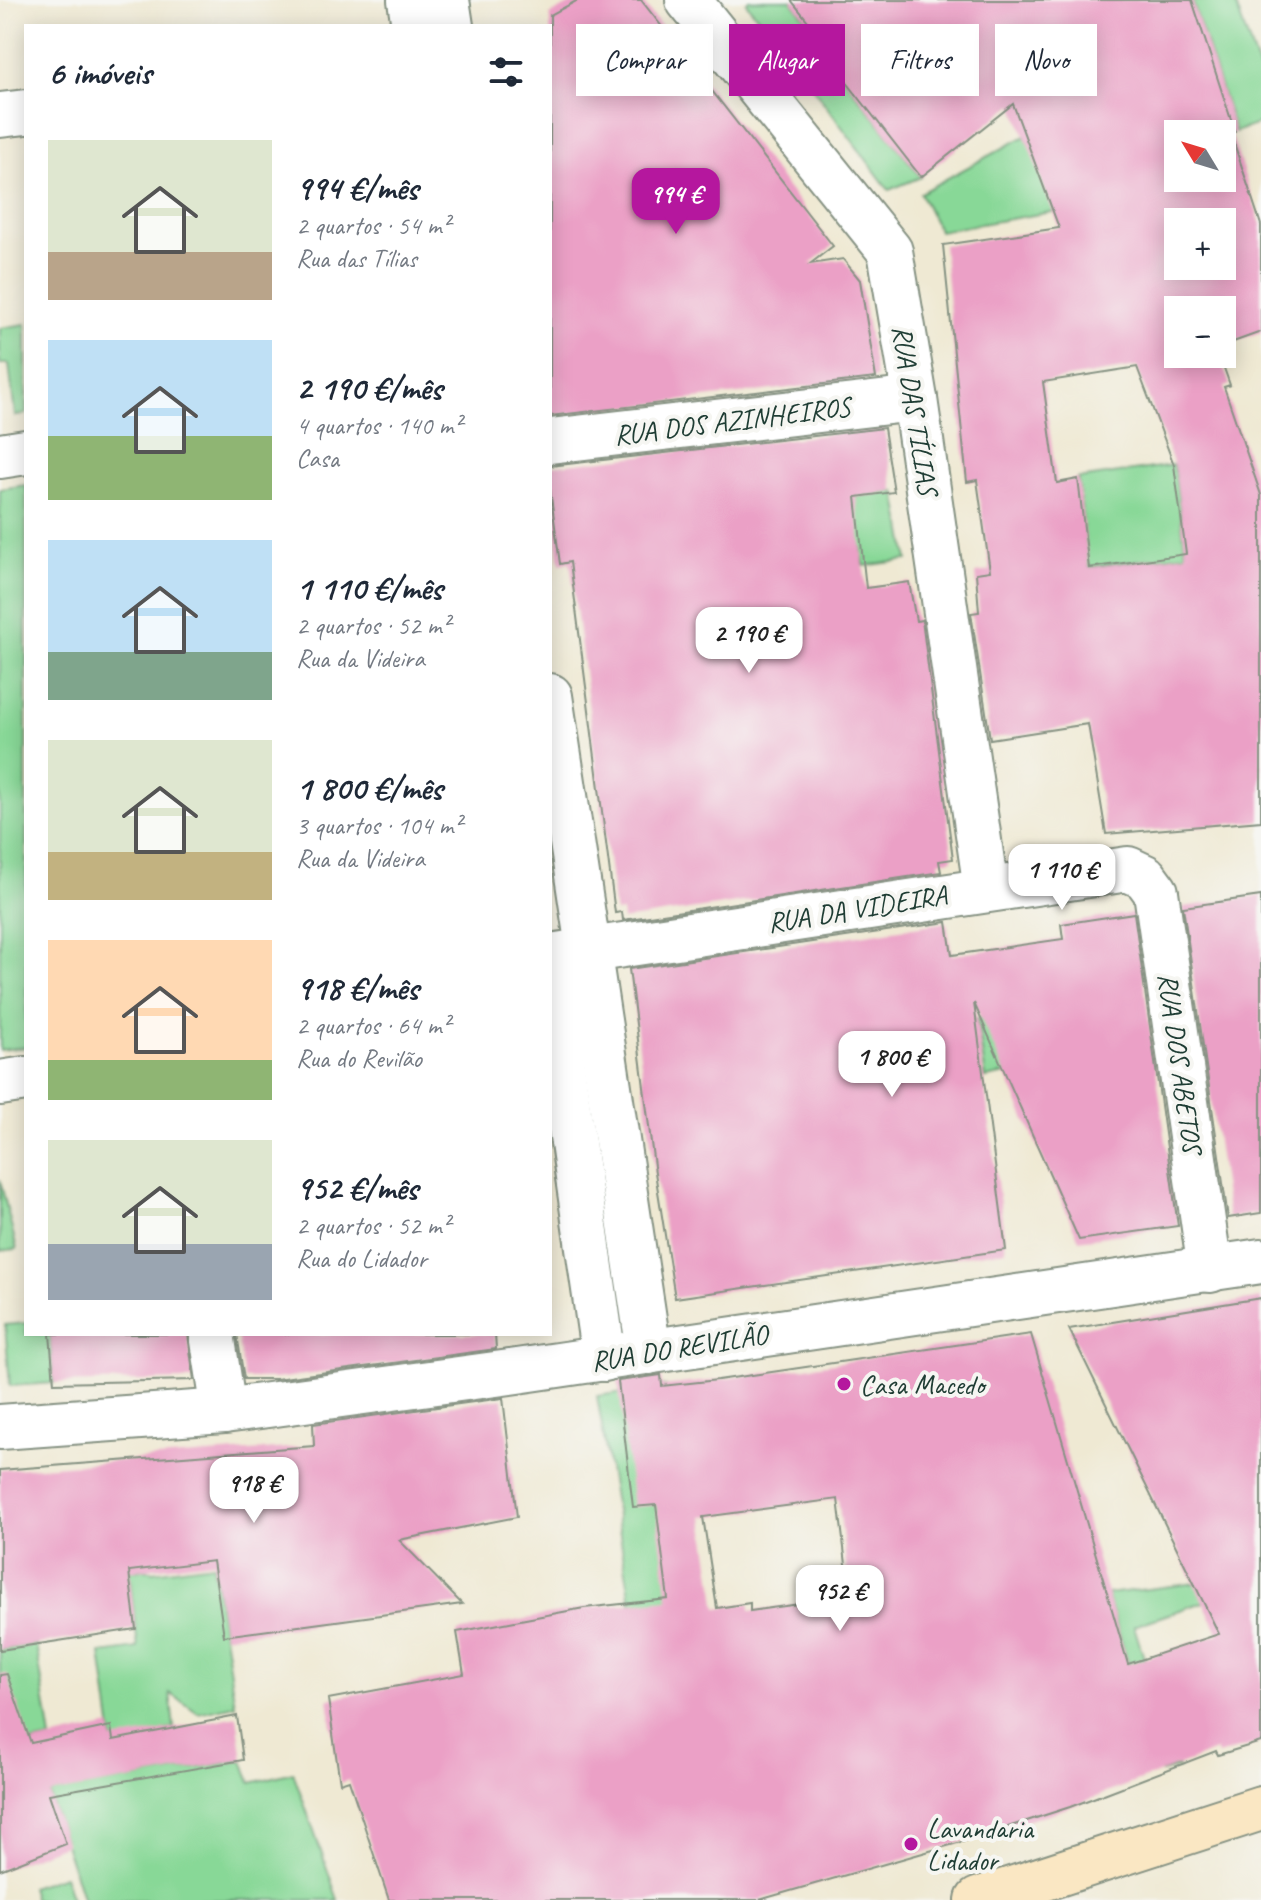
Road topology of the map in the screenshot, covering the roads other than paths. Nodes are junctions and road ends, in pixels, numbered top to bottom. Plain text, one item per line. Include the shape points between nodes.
1 (410, 0) edge
2 (447, 0) edge
3 (688, 0) edge
4 (414, 24) edge
5 (451, 24) edge
6 (24, 112) edge
7 (0, 115) edge
8 (915, 399) junction
9 (552, 441) edge
10 (24, 452) edge
11 (0, 456) edge
12 (552, 725) edge
13 (1128, 869) joint
14 (986, 889) junction
15 (568, 953) edge
16 (552, 996) edge
17 (24, 1079) edge
18 (0, 1083) edge
19 (1261, 1261) edge
20 (1210, 1270) junction
21 (212, 1336) edge
22 (649, 1352) junction
23 (604, 1359) junction
24 (224, 1411) junction
25 (0, 1427) edge
26 (1261, 1808) edge
27 (978, 1900) edge

1 - 4 street
2 - 5 street
3 - 8 street, RUA DAS TÍLIAS via 890,251
6 - 7 street
8 - 9 street, RUA DOS AZINHEIROS
8 - 14 street, RUA DAS TÍLIAS
10 - 11 street
12 - 15 street
13 - 14 street, RUA DA VIDEIRA
13 - 20 street, RUA DOS ABETOS via 1145,877 1156,892
14 - 15 street, RUA DA VIDEIRA
15 - 22 street
16 - 23 street
17 - 18 street
19 - 20 street, RUA DO REVILÃO
20 - 22 street, RUA DO REVILÃO
21 - 24 street
22 - 23 street, RUA DO REVILÃO
23 - 24 street, RUA DO REVILÃO
24 - 25 street, RUA DO REVILÃO
26 - 27 main road

